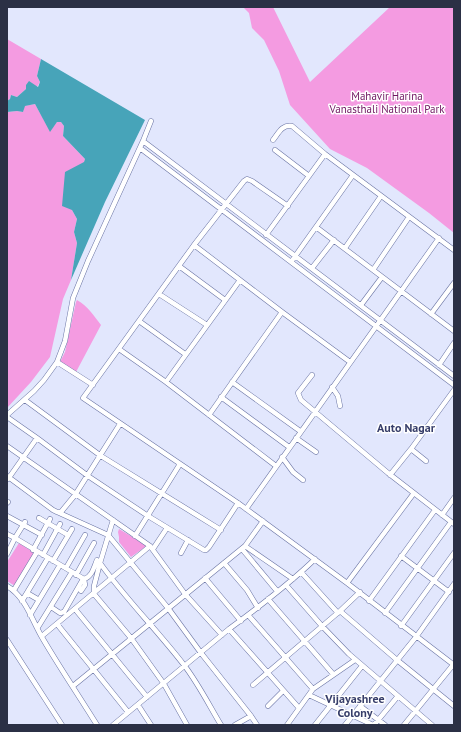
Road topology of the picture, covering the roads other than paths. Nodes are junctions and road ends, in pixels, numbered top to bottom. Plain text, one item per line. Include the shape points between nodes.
1 (151, 121) dead end
2 (273, 140) dead end
3 (143, 141) junction
4 (140, 148) junction
5 (275, 150) dead end
6 (325, 154) junction
7 (353, 175) junction
8 (309, 176) junction
9 (381, 196) junction
10 (226, 204) junction
11 (288, 206) junction
12 (222, 209) junction
13 (409, 217) junction
14 (316, 227) junction
15 (266, 234) junction
16 (439, 238) junction
17 (334, 240) junction
18 (194, 245) junction
19 (345, 248) junction
20 (454, 250) edge
21 (295, 255) junction
22 (291, 262) junction
23 (179, 266) junction
24 (312, 268) junction
25 (373, 270) junction
26 (382, 276) junction
27 (240, 280) junction
28 (454, 283) edge
29 (401, 291) junction
30 (159, 294) junction
31 (225, 300) junction
32 (361, 305) junction
33 (282, 312) junction
34 (431, 314) junction
35 (380, 320) junction
36 (139, 321) junction
37 (207, 326) junction
38 (376, 326) junction
39 (454, 331) edge
40 (454, 343) edge
41 (119, 349) junction
42 (185, 354) junction
43 (57, 362) junction
44 (350, 362) junction
45 (439, 364) junction
46 (312, 375) dead end
47 (454, 376) edge
48 (166, 382) junction
49 (232, 382) junction
50 (93, 385) junction
51 (454, 385) edge
52 (332, 387) junction
53 (454, 390) edge
54 (221, 397) junction
55 (25, 400) junction
56 (340, 406) dead end
57 (314, 412) junction
58 (209, 415) junction
59 (7, 416) edge
60 (120, 424) junction
61 (300, 431) junction
62 (37, 438) junction
63 (296, 438) junction
64 (7, 446) edge
65 (289, 447) junction
66 (411, 449) junction
67 (316, 452) dead end
68 (101, 456) junction
69 (23, 457) junction
70 (282, 457) junction
71 (426, 461) dead end
72 (180, 464) junction
73 (276, 466) junction
74 (390, 475) junction
75 (88, 476) junction
76 (8, 478) edge
77 (303, 480) dead end
78 (160, 493) junction
79 (414, 493) junction
80 (75, 495) junction
81 (454, 498) edge
82 (238, 503) junction
83 (246, 509) junction
84 (435, 510) junction
85 (55, 511) junction
86 (442, 515) junction
87 (7, 516) edge
88 (148, 516) junction
89 (39, 518) dead end
90 (113, 520) junction
91 (49, 521) junction
92 (263, 521) junction
93 (24, 523) junction
94 (452, 523) edge
95 (60, 524) dead end
96 (167, 528) junction
97 (58, 529) junction
98 (72, 529) dead end
99 (221, 530) junction
100 (7, 534) edge
101 (86, 534) dead end
102 (42, 535) junction
103 (68, 535) junction
104 (108, 535) junction
105 (136, 536) junction
106 (15, 538) junction
107 (188, 540) junction
108 (94, 543) dead end
109 (152, 547) junction
110 (244, 547) junction
111 (35, 551) junction
112 (181, 552) dead end
113 (454, 552) edge
114 (7, 554) edge
115 (45, 556) junction
116 (402, 556) junction
117 (315, 559) junction
118 (54, 561) junction
119 (99, 561) junction
120 (131, 562) junction
121 (224, 563) junction
122 (60, 565) junction
123 (66, 568) junction
124 (417, 568) junction
125 (302, 572) junction
126 (74, 573) junction
127 (111, 578) junction
128 (205, 578) junction
129 (84, 579) junction
130 (293, 579) junction
131 (434, 580) junction
132 (347, 583) junction
133 (454, 584) edge
134 (286, 585) junction
135 (7, 586) edge
136 (14, 590) junction
137 (81, 591) dead end
138 (277, 591) junction
139 (360, 592) junction
140 (449, 592) junction
141 (27, 593) junction
142 (94, 594) junction
143 (185, 594) junction
144 (39, 600) junction
145 (268, 600) junction
146 (22, 601) junction
147 (370, 601) junction
148 (51, 607) junction
149 (168, 608) junction
150 (258, 608) junction
151 (75, 609) junction
152 (339, 612) junction
153 (384, 613) junction
154 (30, 615) junction
155 (249, 616) junction
156 (241, 621) junction
157 (150, 623) junction
158 (57, 624) junction
159 (322, 626) junction
160 (401, 626) junction
161 (38, 627) junction
162 (229, 629) junction
163 (222, 635) junction
164 (42, 636) junction
165 (416, 636) junction
166 (131, 638) junction
167 (7, 640) edge
168 (304, 641) junction
169 (201, 653) junction
170 (111, 654) junction
171 (286, 657) junction
172 (355, 660) junction
173 (397, 660) junction
174 (454, 665) edge
175 (362, 666) junction
176 (185, 667) junction
177 (94, 669) junction
178 (268, 673) junction
179 (333, 674) junction
180 (380, 682) junction
181 (164, 684) junction
182 (253, 685) dead end
183 (73, 686) junction
184 (313, 689) junction
185 (433, 690) junction
186 (284, 691) junction
187 (309, 695) junction
188 (398, 696) junction
189 (147, 697) junction
190 (138, 705) junction
191 (331, 705) junction
192 (268, 706) dead end
193 (360, 706) junction
194 (454, 706) edge
195 (299, 708) junction
196 (416, 711) junction
197 (128, 712) junction
198 (251, 716) junction
199 (352, 716) junction
200 (378, 720) junction
201 (114, 724) edge
202 (62, 725) edge
203 (97, 725) edge
204 (151, 725) edge
205 (187, 725) edge
206 (221, 725) edge
207 (235, 725) edge
208 (257, 725) edge
209 (287, 725) edge
210 (315, 725) edge
211 (345, 725) edge
212 (374, 725) edge
213 (385, 725) edge
214 (404, 725) edge
215 (432, 725) edge

1 - 3 street
2 - 6 street via 284,127 292,126
3 - 4 street
3 - 10 street
4 - 12 street
4 - 43 street via 73,298 65,341
5 - 8 street
6 - 7 street
6 - 8 street
7 - 9 street
7 - 14 street
8 - 11 street
9 - 13 street
9 - 19 street
10 - 11 street via 247,179
10 - 12 street
10 - 15 street
11 - 15 street
12 - 18 street
12 - 22 street
13 - 16 street
13 - 25 street
14 - 17 street
14 - 21 street
15 - 21 street
16 - 20 street
16 - 29 street
17 - 19 street
17 - 24 street
18 - 23 street
18 - 27 street
19 - 25 street
21 - 22 street
21 - 24 street
22 - 38 street
23 - 30 street
23 - 31 street
24 - 32 street
25 - 26 street
26 - 29 street
26 - 32 street
27 - 31 street
27 - 33 street
28 - 34 street
29 - 34 street
29 - 35 street
30 - 36 street
30 - 37 street
31 - 37 street
32 - 35 street
33 - 44 street
33 - 49 street
34 - 39 street
35 - 38 street
35 - 45 street
36 - 41 street
36 - 42 street
37 - 42 street
38 - 44 street
38 - 51 street
40 - 45 street
41 - 48 street
41 - 50 street
42 - 48 street
43 - 50 street
43 - 55 street
44 - 52 street
45 - 47 street
46 - 57 street via 298,396
48 - 58 street
49 - 54 street
49 - 61 street
50 - 60 street via 83,398
52 - 56 street via 338,396
52 - 57 street
53 - 66 street
54 - 58 street
54 - 65 street
55 - 59 street
55 - 68 street
57 - 61 street
57 - 74 street
58 - 73 street
59 - 62 street
60 - 68 street
60 - 72 street
61 - 63 street
62 - 69 street
62 - 75 street
63 - 65 street
63 - 67 street
64 - 69 street
65 - 70 street
66 - 71 street
66 - 74 street
68 - 75 street
68 - 78 street
69 - 76 street
69 - 80 street
70 - 73 street
70 - 77 street
72 - 78 street
72 - 82 street
73 - 83 street
74 - 79 street
75 - 80 street
75 - 88 street
76 - 85 street
78 - 88 street
78 - 99 street
79 - 84 street
79 - 132 street
80 - 85 street via 64,510
80 - 90 street
81 - 86 street
82 - 83 street
82 - 99 street
83 - 92 street
84 - 86 street
84 - 116 street
85 - 104 street
86 - 94 street
87 - 93 street
88 - 96 street
88 - 105 street
89 - 91 street
90 - 104 street
90 - 105 street
91 - 97 street
91 - 102 street
92 - 110 street
92 - 117 street
93 - 102 street
93 - 106 street
94 - 124 street
95 - 97 street
96 - 107 street
96 - 109 street
97 - 103 street
97 - 115 street
98 - 103 street
99 - 107 street via 206,550
100 - 106 street
101 - 123 street
102 - 111 street
103 - 118 street
104 - 119 street
104 - 120 street
105 - 109 street
106 - 111 street
106 - 114 street
107 - 112 street
108 - 126 street
109 - 120 street
109 - 143 street
110 - 121 street
110 - 130 street
110 - 138 street
111 - 115 street
111 - 136 street
113 - 131 street
115 - 118 street
115 - 141 street
116 - 124 street
116 - 147 street
117 - 125 street
117 - 132 street
118 - 122 street
119 - 127 street
119 - 129 street via 89,577
119 - 142 street
120 - 127 street
120 - 149 street
121 - 128 street
121 - 150 street via 247,590
122 - 123 street
122 - 144 street
123 - 126 street
124 - 131 street
124 - 153 street
125 - 130 street
125 - 152 street
126 - 129 street
126 - 148 street
127 - 142 street
127 - 157 street
128 - 143 street
128 - 156 street
129 - 137 street via 85,585
129 - 148 street via 64,612
130 - 134 street
131 - 140 street
131 - 160 street
132 - 139 street
133 - 140 street
134 - 138 street
134 - 159 street
135 - 136 street
136 - 146 street
138 - 145 street
139 - 147 street
139 - 152 street
140 - 165 street
141 - 144 street
141 - 146 street
142 - 151 street
142 - 166 street
143 - 149 street
143 - 163 street
144 - 154 street
145 - 150 street
145 - 168 street
146 - 154 street
147 - 153 street
148 - 161 street
149 - 157 street
149 - 169 street
150 - 155 street
151 - 158 street
151 - 170 street
152 - 159 street
152 - 173 street
153 - 160 street
154 - 161 street
155 - 156 street
155 - 171 street
156 - 162 street
157 - 166 street
157 - 176 street
158 - 164 street
158 - 177 street
159 - 168 street
159 - 172 street
160 - 165 street
161 - 164 street
162 - 163 street
162 - 178 street
163 - 169 street
164 - 183 street
165 - 173 street
165 - 174 street
166 - 170 street
166 - 181 street
167 - 202 street
168 - 171 street
168 - 179 street
169 - 176 street
169 - 198 street
170 - 177 street
170 - 189 street
171 - 178 street
171 - 184 street
172 - 175 street
172 - 179 street
173 - 180 street
173 - 185 street
174 - 185 street
175 - 180 street
175 - 191 street
176 - 181 street
176 - 206 street
177 - 183 street
177 - 197 street
178 - 182 street
178 - 186 street
179 - 184 street
180 - 188 street
180 - 193 street
181 - 189 street
181 - 205 street
183 - 203 street
184 - 187 street
185 - 194 street
185 - 196 street
186 - 192 street
186 - 195 street
187 - 191 street
187 - 195 street
188 - 196 street
188 - 200 street
189 - 190 street
190 - 197 street
190 - 204 street
191 - 199 street
191 - 210 street
193 - 199 street
193 - 200 street
195 - 209 street
196 - 214 street
196 - 215 street
197 - 201 street
198 - 207 street
198 - 208 street
199 - 211 street
199 - 212 street
200 - 212 street
200 - 213 street

